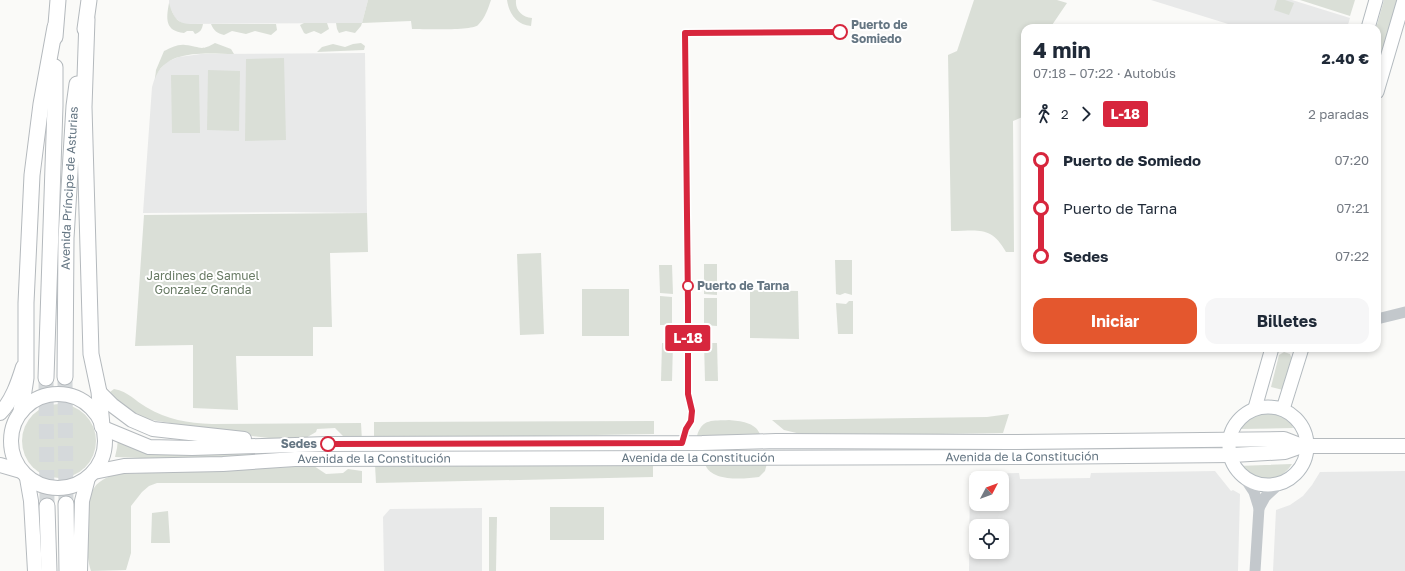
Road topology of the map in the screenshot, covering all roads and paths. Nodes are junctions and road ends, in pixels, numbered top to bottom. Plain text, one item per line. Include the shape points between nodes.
1 (58, 0) edge
2 (89, 0) edge
3 (1376, 0) edge
4 (1404, 0) edge
5 (87, 19) junction
6 (1369, 24) edge
7 (55, 27) junction
8 (1381, 78) edge
9 (1405, 312) edge
10 (1381, 317) edge
11 (1271, 352) edge
12 (1301, 352) edge
13 (26, 358) junction
14 (65, 377) tunnel mouth
15 (46, 378) tunnel mouth
16 (99, 392) junction
17 (1255, 408) junction
18 (1283, 410) junction
19 (21, 411) junction
20 (0, 412) edge
21 (13, 424) junction
22 (102, 427) junction
23 (0, 433) edge
24 (1229, 440) junction
25 (296, 444) junction
26 (1304, 446) junction
27 (1405, 446) edge
28 (1229, 455) junction
29 (0, 464) edge
30 (24, 474) junction
31 (91, 475) junction
32 (1244, 477) junction
33 (1279, 484) junction
34 (66, 504) tunnel mouth
35 (47, 506) tunnel mouth
36 (1259, 508) junction
37 (35, 571) edge
38 (49, 571) edge
39 (67, 571) edge
40 (80, 571) edge
41 (1255, 571) edge

1 - 7 highway, Avenida Príncipe de Asturias
2 - 5 highway, Avenida Príncipe de Asturias
3 - 6 main road
4 - 8 main road
5 - 14 highway, Avenida Príncipe de Asturias via 73,121 66,238
5 - 16 highway via 84,107 91,354
7 - 13 highway via 41,104 32,175
7 - 15 highway, Avenida Príncipe de Asturias via 55,106
9 - 10 street
11 - 17 main road
12 - 18 main road
13 - 19 highway
13 - 20 main road via 18,383
16 - 22 highway
16 - 25 main road via 132,420 153,429
17 - 18 main road via 1264,406
17 - 24 main road via 1235,423
18 - 26 main road via 1292,414 1302,426 1306,435
19 - 21 main road
19 - 22 main road via 31,402 46,395 62,394 79,399 89,406
21 - 23 main road
21 - 30 main road via 10,445 14,459
22 - 25 main road, Avenida de la Constitución via 149,447
22 - 31 main road via 105,438 104,452
24 - 25 main road, Avenida de la Constitución
24 - 26 main road, Avenida de la Constitución via 1284,439
24 - 28 main road
26 - 27 main road, Avenida de la Constitución
26 - 28 main road, Avenida de la Constitución via 1285,452
26 - 33 main road via 1306,458 1299,470 1290,479
28 - 31 main road, Avenida de la Constitución via 295,459 223,464 124,466
28 - 32 main road via 1233,465
29 - 30 main road
30 - 31 main road via 38,485 54,489 80,483
30 - 37 main road via 31,501
31 - 40 main road via 82,502
32 - 33 main road via 1263,486
32 - 36 street via 1254,492
33 - 36 street via 1265,497
34 - 39 highway
35 - 38 highway
36 - 41 street

